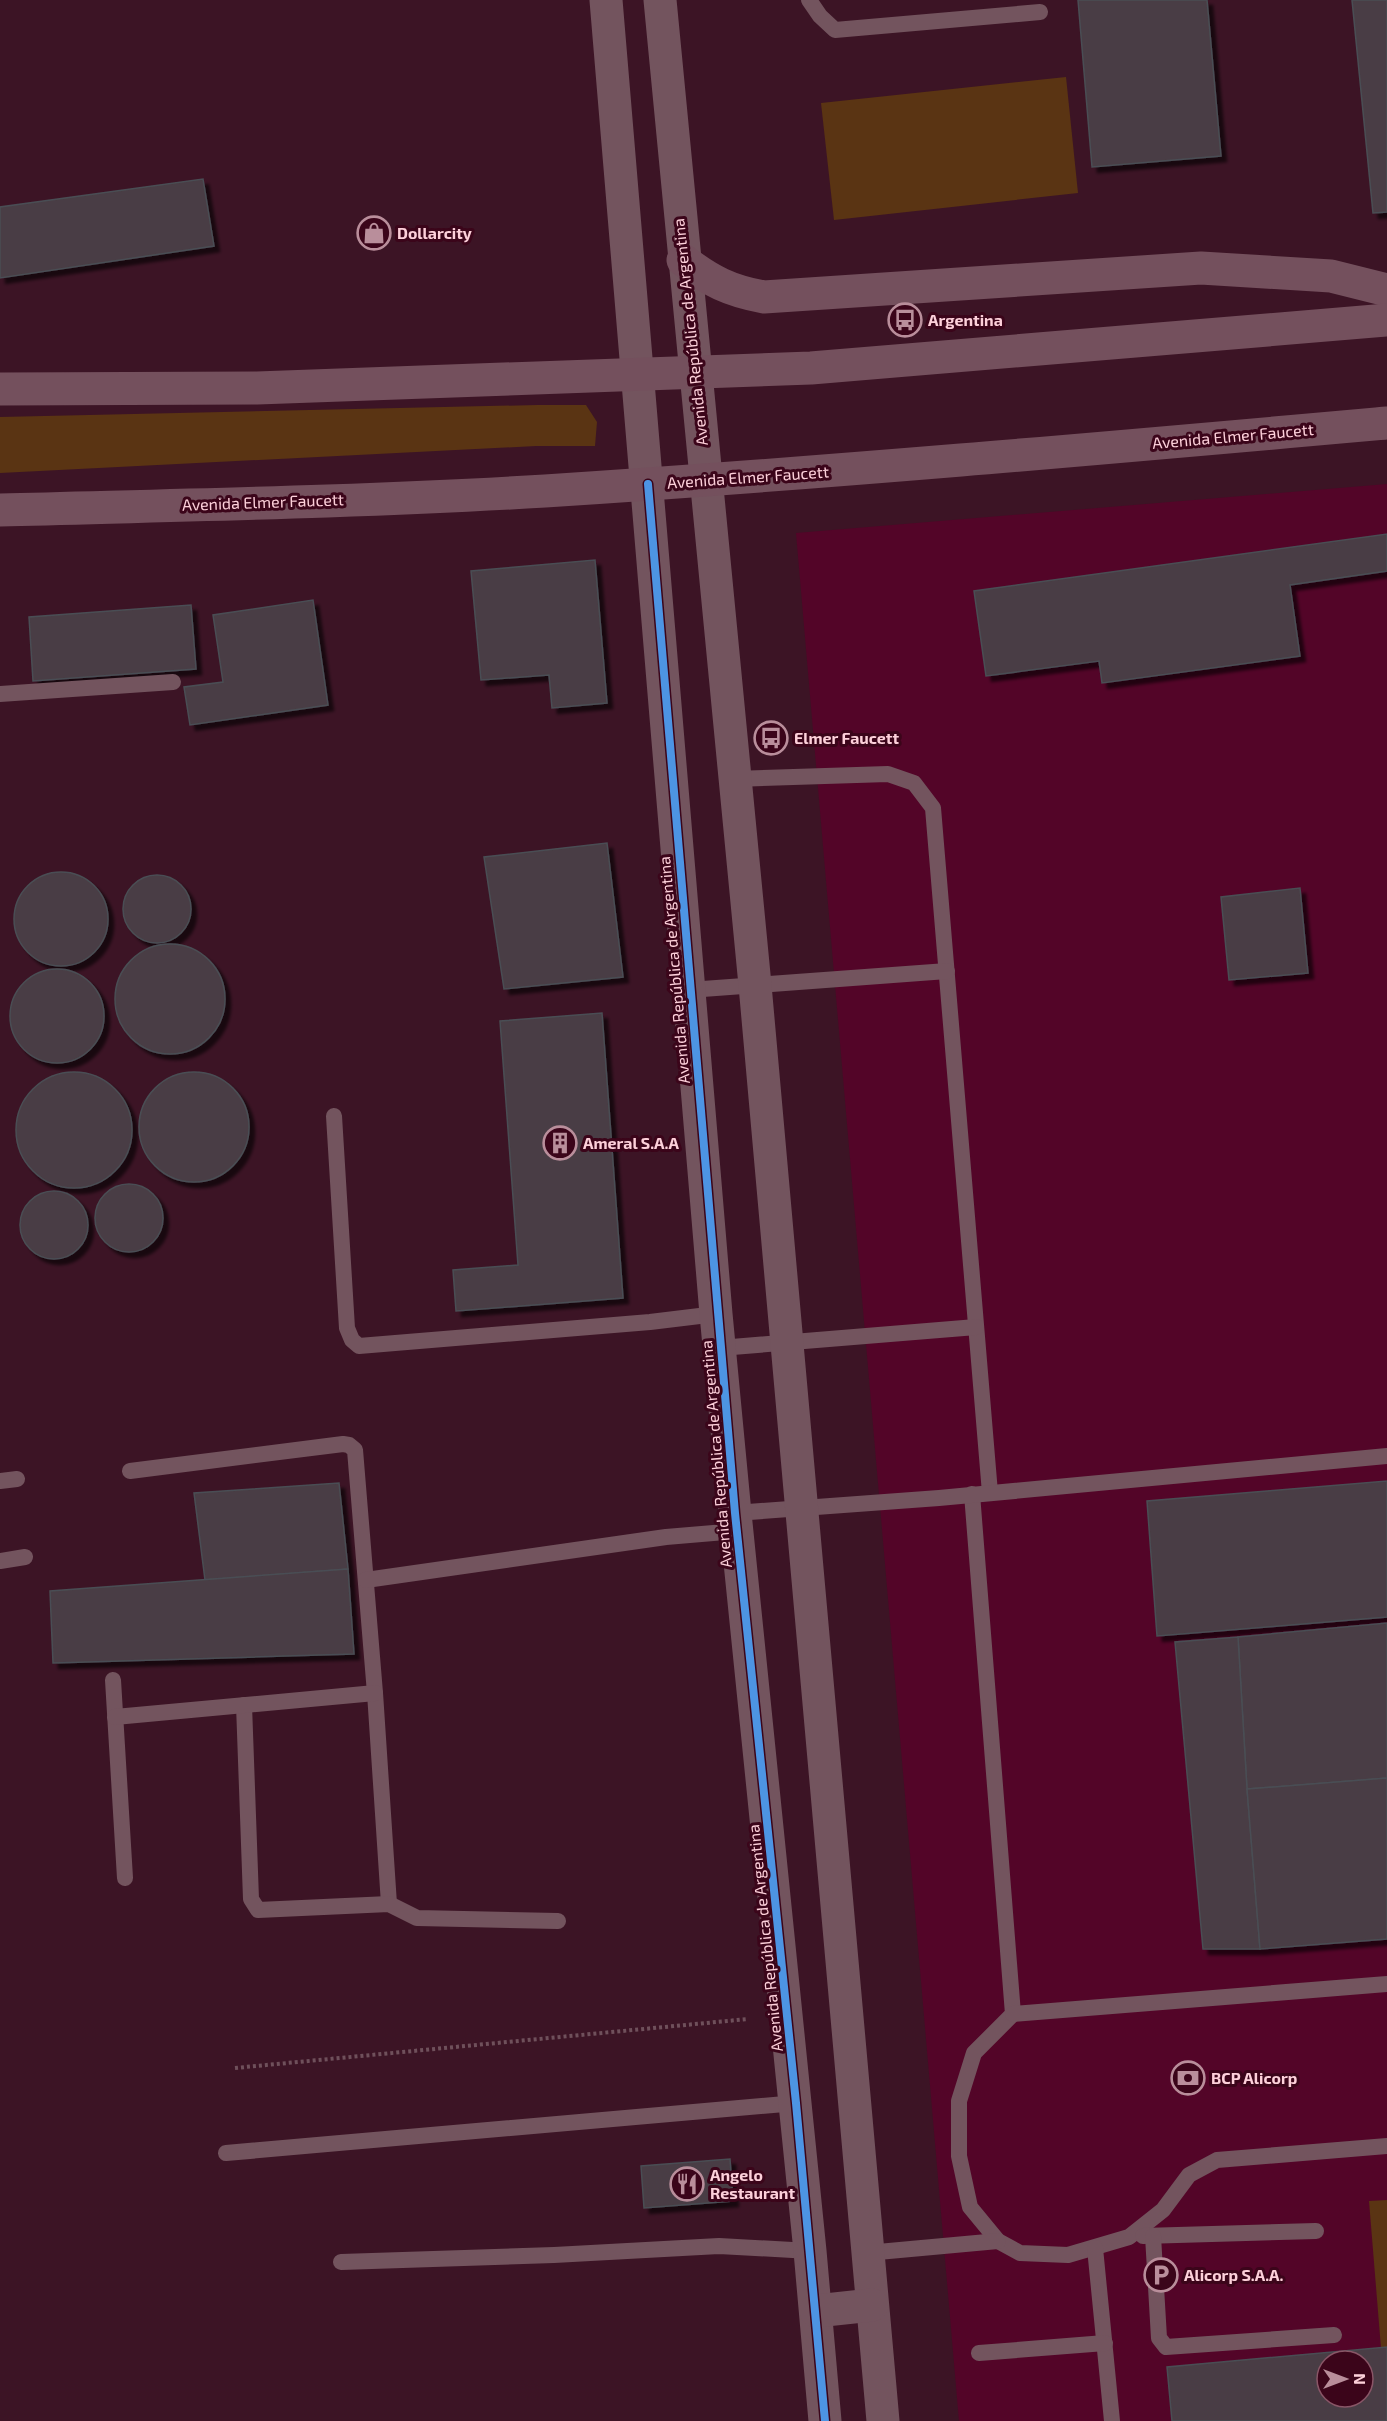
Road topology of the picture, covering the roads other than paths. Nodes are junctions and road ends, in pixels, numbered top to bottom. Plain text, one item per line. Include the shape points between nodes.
1 (606, 0) edge
2 (660, 0) edge
3 (809, 0) edge
4 (1040, 12) dead end
5 (683, 260) junction
6 (1387, 290) edge
7 (1387, 320) edge
8 (694, 373) junction
9 (639, 375) junction
10 (0, 390) edge
11 (1387, 423) edge
12 (705, 481) junction
13 (648, 484) junction
14 (0, 510) edge
15 (173, 682) dead end
16 (0, 694) edge
17 (734, 779) junction
18 (947, 971) junction
19 (755, 985) junction
20 (689, 990) junction
21 (334, 1116) dead end
22 (716, 1314) junction
23 (976, 1327) junction
24 (787, 1342) junction
25 (720, 1348) junction
26 (1387, 1456) edge
27 (130, 1471) dead end
28 (990, 1493) junction
29 (972, 1494) junction
30 (801, 1509) junction
31 (736, 1522) junction
32 (25, 1557) dead end
33 (0, 1561) edge
34 (366, 1581) junction
35 (113, 1680) dead end
36 (375, 1693) junction
37 (244, 1705) junction
38 (115, 1717) junction
39 (125, 1878) dead end
40 (389, 1904) junction
41 (558, 1921) dead end
42 (1387, 1984) edge
43 (1013, 2014) junction
44 (796, 2103) junction
45 (1387, 2146) edge
46 (225, 2153) dead end
47 (1316, 2231) dead end
48 (1153, 2236) junction
49 (1129, 2237) junction
50 (998, 2241) junction
51 (1095, 2248) junction
52 (810, 2251) junction
53 (867, 2253) junction
54 (341, 2262) dead end
55 (872, 2305) junction
56 (816, 2312) junction
57 (1334, 2335) dead end
58 (1104, 2343) junction
59 (979, 2353) dead end
60 (825, 2421) edge
61 (882, 2421) edge
62 (1112, 2421) edge

1 - 9 main road, Avenida República de Argentina
2 - 5 main road, Avenida República de Argentina
3 - 4 lane via 835,30
5 - 6 main road via 716,283 764,297 1201,268 1331,276
5 - 8 main road, Avenida República de Argentina
7 - 8 main road via 811,368
8 - 9 main road
8 - 12 main road, Avenida República de Argentina
9 - 10 main road via 257,388
9 - 13 main road, Avenida República de Argentina
11 - 12 main road, Avenida Elmer Faucett
12 - 13 main road, Avenida Elmer Faucett
12 - 17 main road, Avenida República de Argentina
13 - 14 main road, Avenida Elmer Faucett
13 - 20 main road, Avenida República de Argentina
15 - 16 lane
17 - 18 lane via 888,774 914,783 933,808
17 - 19 main road, Avenida República de Argentina
18 - 19 lane
18 - 23 lane
19 - 20 lane
19 - 24 main road, Avenida República de Argentina
20 - 22 main road, Avenida República de Argentina
21 - 22 lane via 346,1328 359,1346
22 - 25 main road, Avenida República de Argentina
23 - 24 lane
23 - 28 lane
24 - 25 lane
24 - 30 main road, Avenida República de Argentina
25 - 31 main road, Avenida República de Argentina
26 - 28 lane
27 - 34 lane via 349,1445 355,1450
28 - 29 lane
29 - 30 lane
29 - 43 lane
30 - 31 lane
30 - 53 main road, Avenida República de Argentina
31 - 34 lane via 666,1537
31 - 44 main road, Avenida República de Argentina
32 - 33 lane
34 - 36 lane
35 - 38 lane
36 - 37 lane
36 - 40 lane
37 - 38 lane
37 - 40 lane via 253,1906 258,1910
38 - 39 lane
40 - 41 lane via 417,1918
42 - 43 lane
43 - 50 lane via 974,2054 959,2101 959,2156 970,2207
44 - 46 lane
44 - 52 main road, Avenida República de Argentina
45 - 49 lane via 1217,2160 1189,2175 1163,2210
47 - 48 lane
48 - 49 lane
48 - 57 lane via 1159,2337 1166,2347
49 - 51 lane
50 - 51 lane via 1020,2253 1068,2255
50 - 53 lane
51 - 58 lane
52 - 54 lane via 718,2246
52 - 56 main road, Avenida República de Argentina
53 - 55 main road, Avenida República de Argentina
55 - 56 main road
55 - 61 main road, Avenida República de Argentina
56 - 60 main road, Avenida República de Argentina
58 - 59 lane
58 - 62 lane

